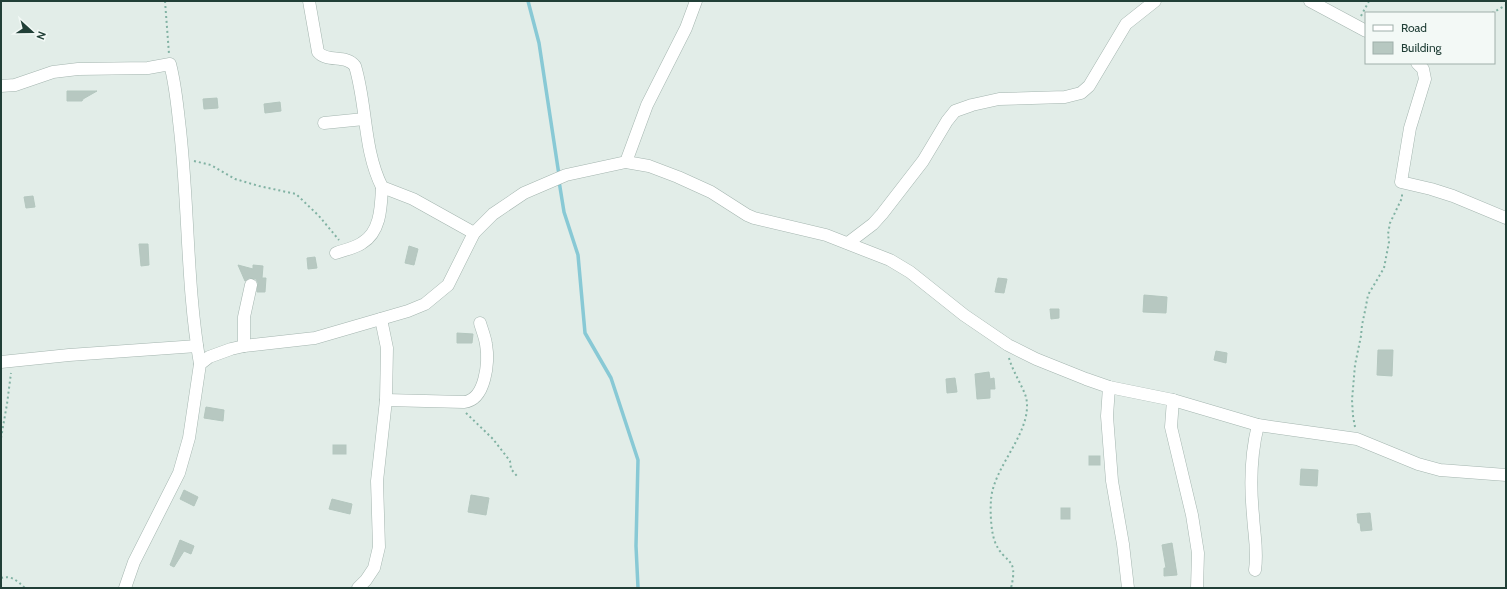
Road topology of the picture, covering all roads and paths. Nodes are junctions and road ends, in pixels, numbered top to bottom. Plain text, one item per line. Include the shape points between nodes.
1 (165, 1) edge
2 (309, 1) edge
3 (696, 1) edge
4 (1155, 1) edge
5 (1310, 1) edge
6 (1369, 1) edge
7 (1506, 4) edge
8 (1366, 12) edge
9 (1494, 12) edge
10 (1365, 14) edge
11 (1361, 28) edge
12 (170, 64) junction
13 (1418, 64) edge
14 (1, 86) edge
15 (364, 119) junction
16 (324, 123) dead end
17 (183, 160) junction
18 (626, 162) junction
19 (1401, 182) junction
20 (382, 187) junction
21 (1506, 218) edge
22 (474, 233) junction
23 (848, 243) junction
24 (341, 251) joint
25 (250, 285) dead end
26 (381, 319) junction
27 (480, 323) dead end
28 (1008, 345) junction
29 (197, 346) junction
30 (244, 346) junction
31 (7, 362) edge
32 (200, 364) junction
33 (1109, 387) junction
34 (386, 400) junction
35 (1173, 400) junction
36 (464, 402) junction
37 (1258, 425) junction
38 (1, 438) edge
39 (1357, 439) junction
40 (1506, 475) edge
41 (516, 476) dead end
42 (1255, 570) dead end
43 (1, 578) edge
44 (25, 588) edge
45 (125, 588) edge
46 (358, 588) edge
47 (1011, 588) edge
48 (1128, 588) edge
49 (1197, 588) edge

1 - 12 path
2 - 15 street via 318,52 324,56 348,60 355,66
3 - 18 street via 686,28 647,105
4 - 23 street via 1126,24 1089,86 1081,93 1065,97 999,99 956,111 947,120 923,161 882,214
5 - 11 street
6 - 8 path
7 - 9 path
10 - 11 path
12 - 14 street via 148,68 53,72 15,85
12 - 17 street
13 - 19 street via 1424,69 1425,79 1410,128
15 - 16 street
15 - 20 street via 370,152
17 - 24 path via 200,161 235,179 296,194 320,216
17 - 29 street via 188,264
18 - 22 street via 566,175 524,193 493,214
18 - 23 street via 649,166 678,177 711,192 754,218 826,235
19 - 21 street via 1453,196
19 - 39 path via 1402,198 1390,223 1384,268 1368,295 1362,325 1352,400
20 - 22 street via 413,199
20 - 24 street via 375,231 362,244
22 - 26 street via 448,285 425,304
23 - 28 street via 890,260 910,272 964,315
25 - 30 street via 244,317
26 - 30 street via 315,338
26 - 34 street via 387,348
27 - 36 street via 486,343 486,374 476,396
28 - 33 street via 1056,368
28 - 47 path via 1012,369 1026,397 1027,408 1021,431 993,487 991,500 995,544 1014,568
29 - 31 street
29 - 32 street
30 - 32 street via 208,357
31 - 38 path via 7,404
32 - 45 street via 189,438 179,473 134,562
33 - 35 street
33 - 48 street via 1107,416 1112,481
34 - 36 street
34 - 46 street via 377,481 379,547 374,568
35 - 37 street
35 - 49 street via 1171,427 1192,515 1198,553
36 - 41 path via 466,414 494,439 510,461 511,469
37 - 39 street
37 - 42 street via 1252,475 1252,513 1257,555
39 - 40 street via 1418,464 1440,470
43 - 44 path via 7,576

